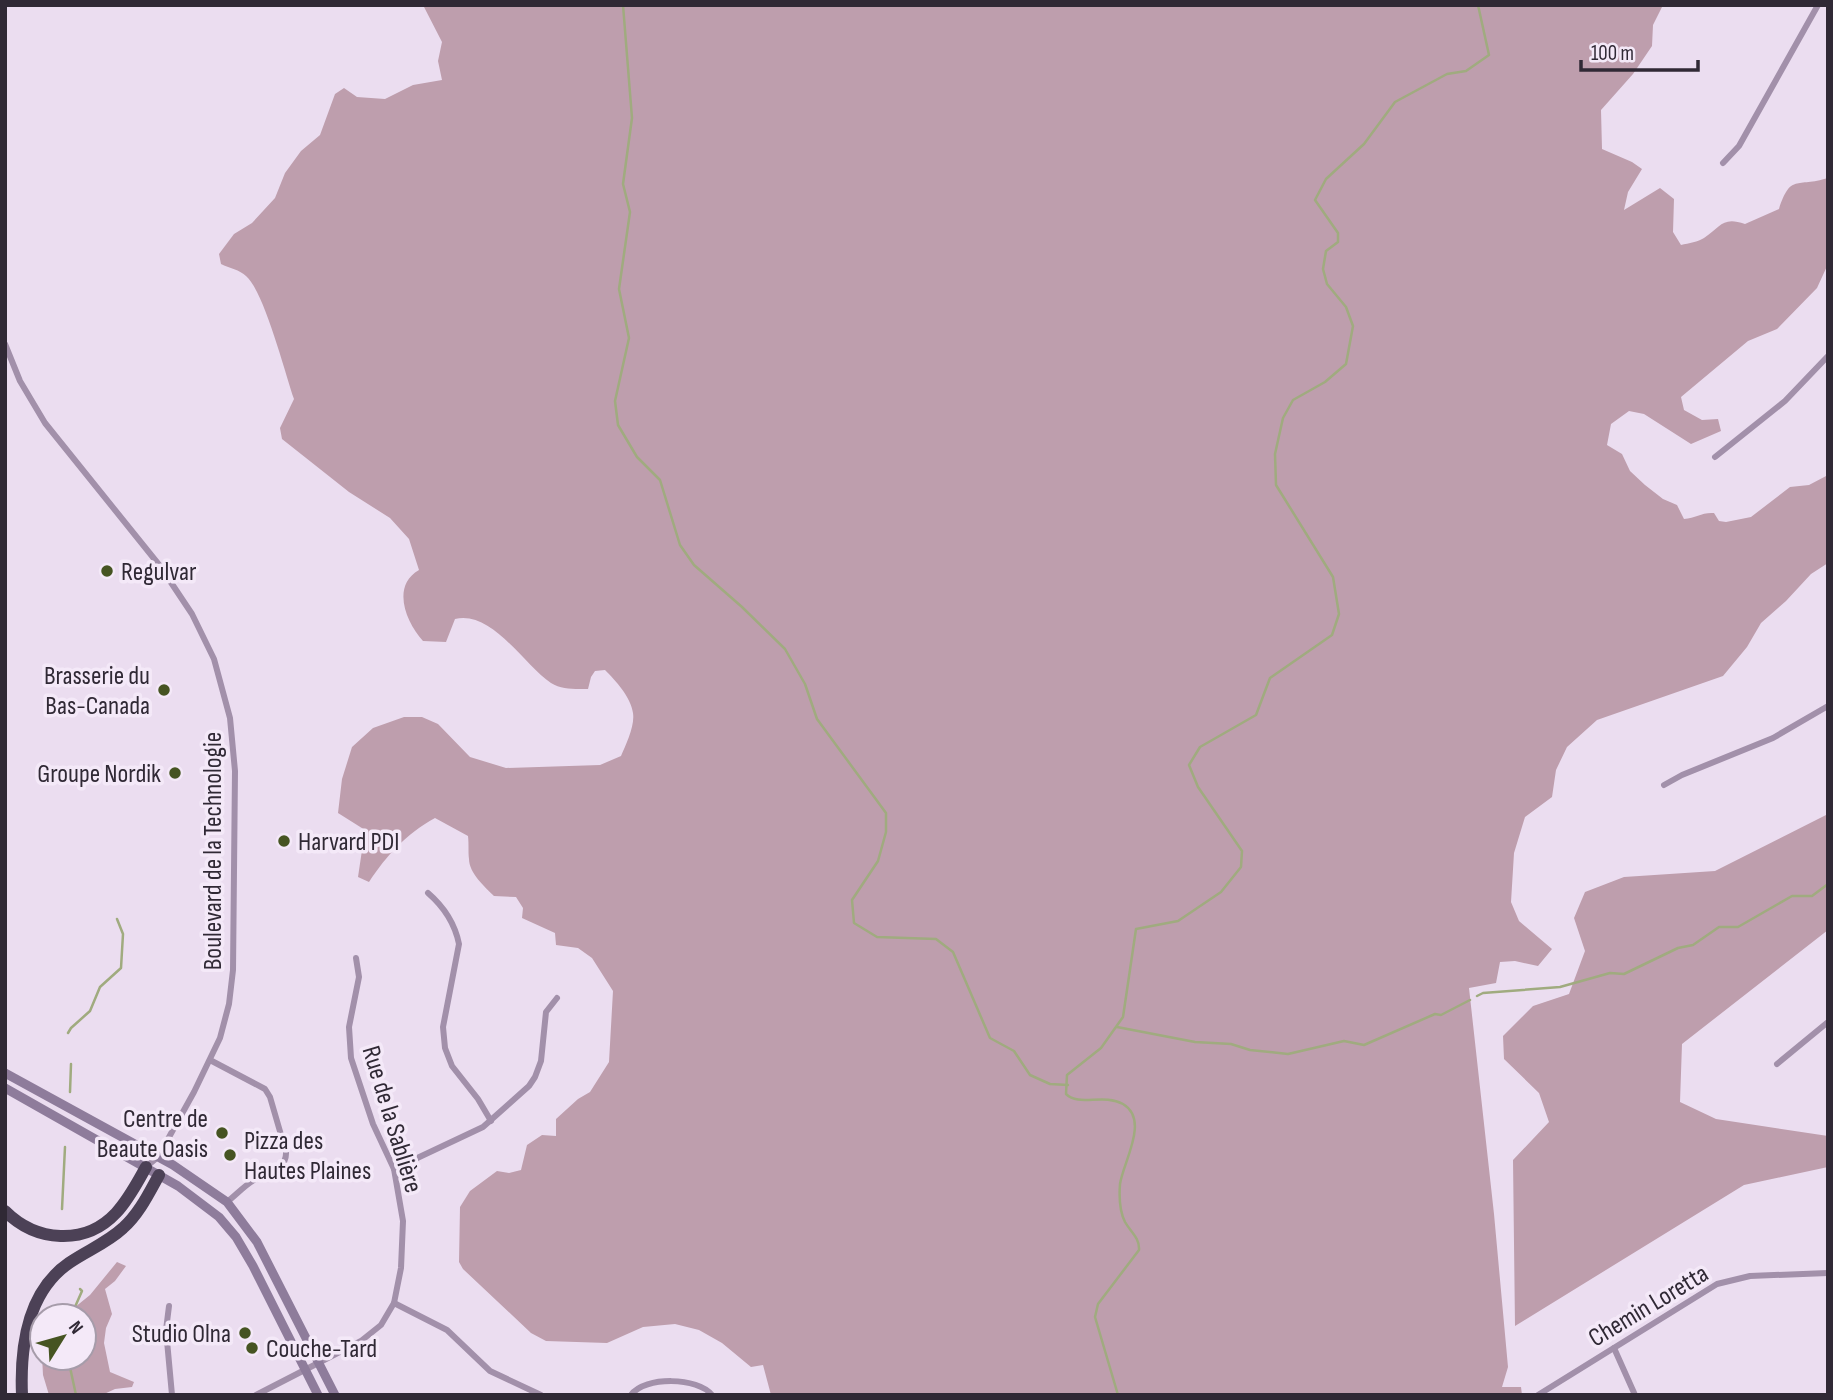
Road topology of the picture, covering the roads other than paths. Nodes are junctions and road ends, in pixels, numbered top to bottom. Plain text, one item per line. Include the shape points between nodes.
1 (1818, 5) edge
2 (1723, 163) dead end
3 (5, 344) edge
4 (1828, 356) edge
5 (1714, 457) dead end
6 (1828, 706) edge
7 (1664, 785) dead end
8 (428, 893) dead end
9 (356, 958) dead end
10 (557, 998) dead end
11 (1828, 1022) edge
12 (210, 1060) junction
13 (1777, 1064) dead end
14 (5, 1073) edge
15 (5, 1088) edge
16 (491, 1121) junction
17 (158, 1157) junction
18 (146, 1167) junction
19 (394, 1170) junction
20 (159, 1175) junction
21 (227, 1202) junction
22 (5, 1212) edge
23 (1828, 1272) edge
24 (394, 1303) junction
25 (169, 1307) dead end
26 (1614, 1348) junction
27 (318, 1363) junction
28 (305, 1370) junction
29 (517, 1385) junction
30 (22, 1395) edge
31 (172, 1395) edge
32 (256, 1395) edge
33 (318, 1395) edge
34 (335, 1395) edge
35 (513, 1395) edge
36 (541, 1395) edge
37 (631, 1395) edge
38 (712, 1395) edge
39 (1538, 1395) edge
40 (1634, 1395) edge

1 - 2 street via 1739,146
3 - 12 street, Boulevard de la Technologie via 45,423 182,597 205,637 224,687 235,756 233,970 225,1023
4 - 5 street via 1785,401
6 - 7 street via 1766,741
8 - 16 street via 441,904 459,944 443,1027 445,1048 452,1066
9 - 19 street, Rue de la Sablière via 359,977 349,1027 351,1058
10 - 16 street via 546,1012 535,1077
11 - 13 street
12 - 17 street, Boulevard de la Technologie
12 - 21 street via 265,1089 286,1152 283,1164
14 - 17 street
15 - 18 street
16 - 19 street
17 - 18 street, Boulevard de la Technologie
17 - 20 street
17 - 21 street
18 - 20 street
18 - 22 highway via 116,1213 85,1233 42,1234
19 - 24 street, Rue de la Sablière via 403,1234
20 - 28 street via 199,1200 228,1226
20 - 30 highway via 124,1227 66,1265 45,1287 27,1331
21 - 27 street via 257,1242
23 - 26 street, Chemin Loretta via 1728,1280
24 - 27 street, Rue de la Sablière via 372,1333
24 - 29 street via 447,1330 490,1371
25 - 31 street via 166,1330
26 - 39 street, Chemin Loretta
26 - 40 street
27 - 28 street, Rue de la Sablière
27 - 34 street
28 - 32 street, Rue de la Sablière
28 - 33 street
29 - 35 street
29 - 36 street
37 - 38 street via 649,1382 694,1383

